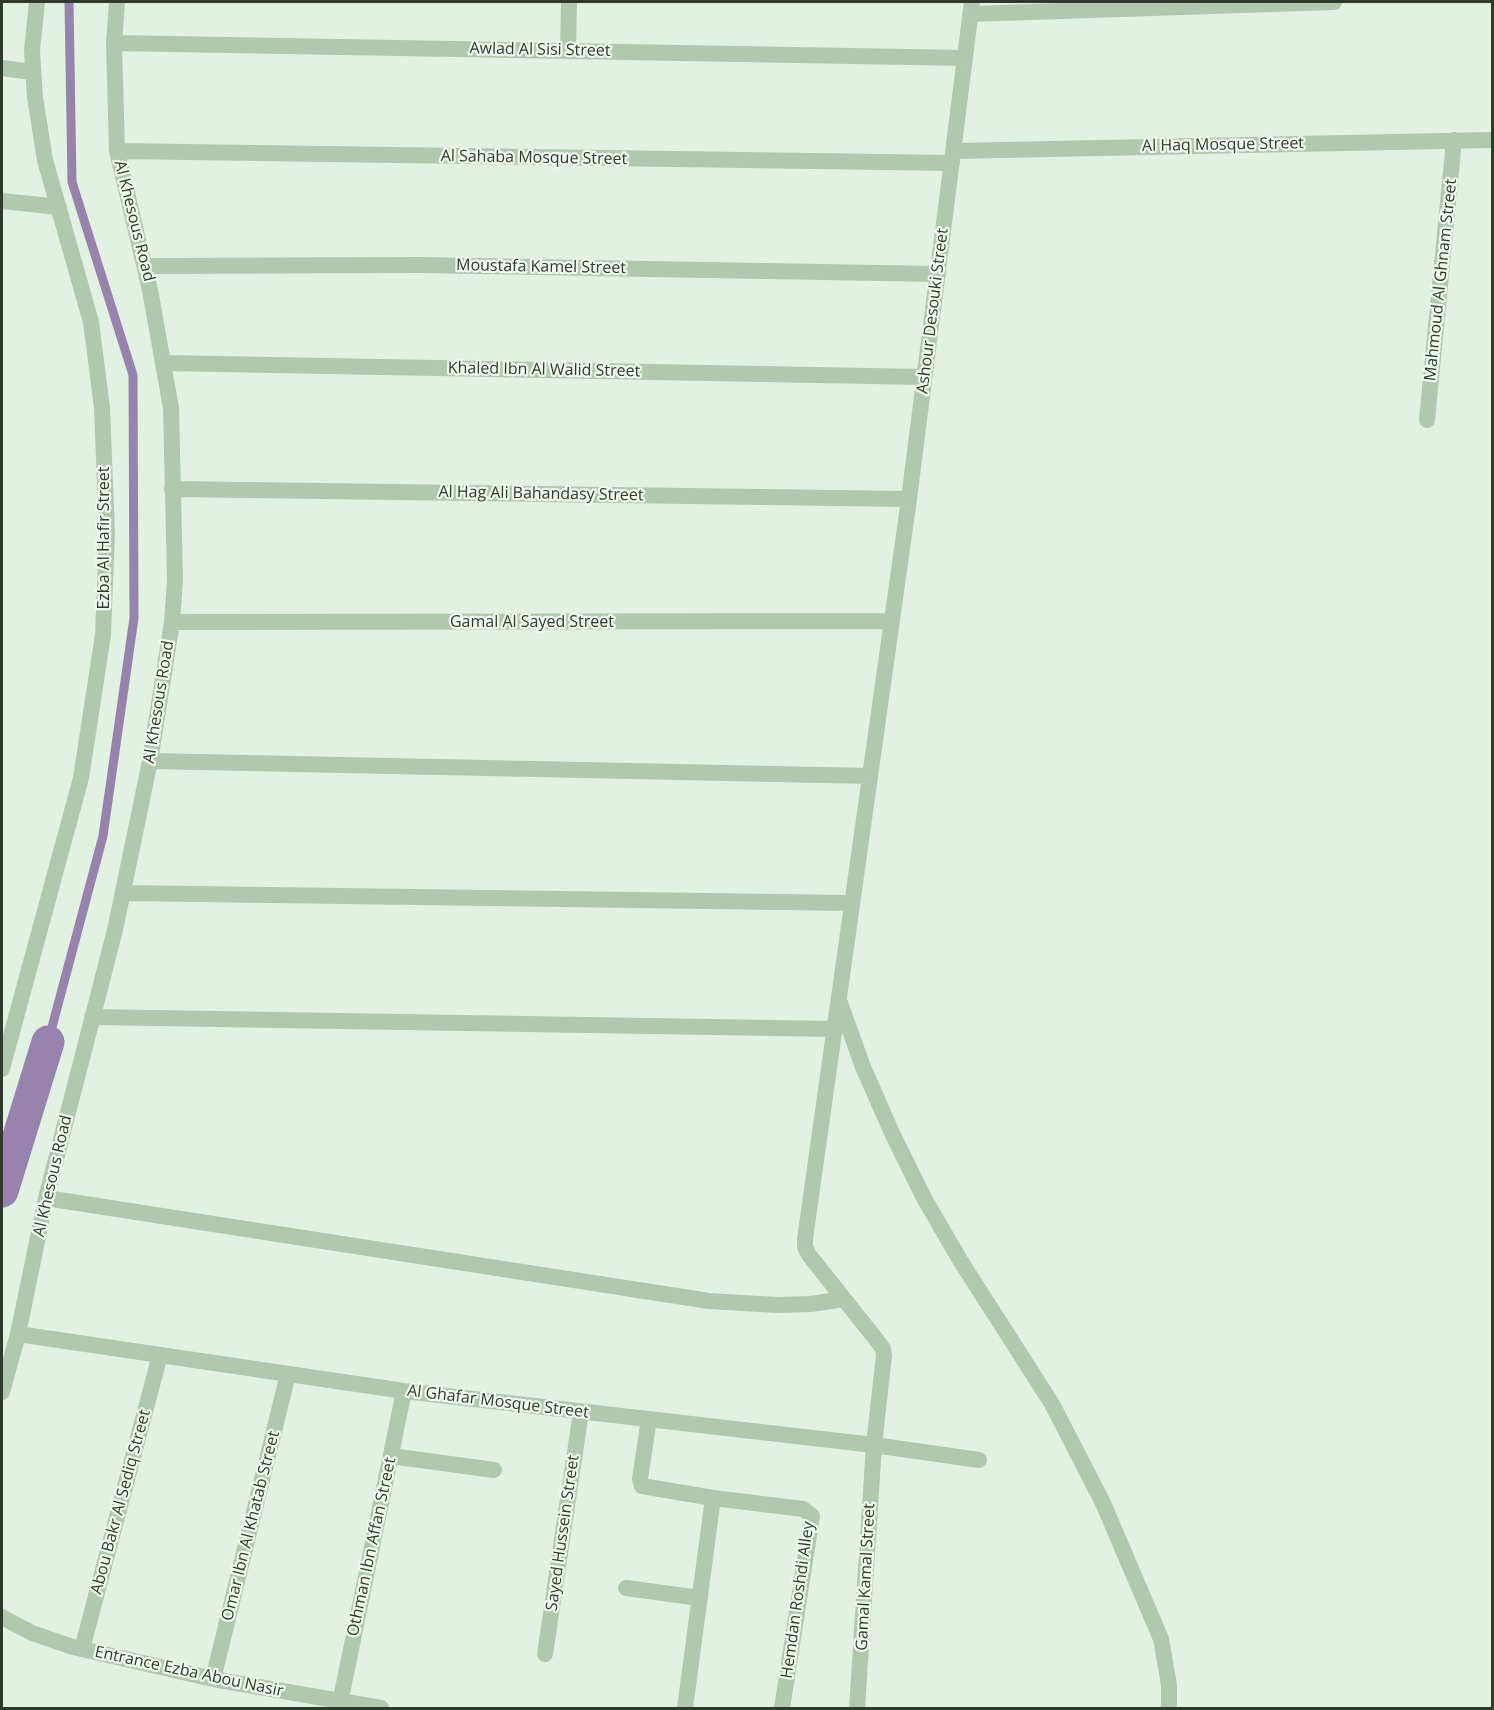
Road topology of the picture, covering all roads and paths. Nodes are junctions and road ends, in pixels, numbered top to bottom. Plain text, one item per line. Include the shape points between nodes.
1 (37, 2) edge
2 (117, 2) edge
3 (569, 2) edge
4 (1334, 2) edge
5 (971, 8) edge
6 (114, 43) junction
7 (568, 51) junction
8 (965, 58) junction
9 (2, 68) edge
10 (32, 72) junction
11 (1455, 140) junction
12 (1492, 140) edge
13 (117, 151) junction
14 (953, 157) junction
15 (2, 201) edge
16 (59, 207) junction
17 (145, 266) junction
18 (938, 274) junction
19 (164, 363) junction
20 (924, 377) junction
21 (1427, 420) dead end
22 (172, 489) junction
23 (909, 499) junction
24 (892, 621) junction
25 (172, 622) junction
26 (150, 761) junction
27 (870, 776) junction
28 (123, 893) junction
29 (852, 903) junction
30 (838, 999) junction
31 (92, 1017) junction
32 (835, 1029) junction
33 (2, 1069) edge
34 (46, 1198) junction
35 (844, 1299) junction
36 (18, 1334) junction
37 (160, 1355) junction
38 (288, 1374) junction
39 (404, 1391) junction
40 (2, 1392) edge
41 (581, 1412) junction
42 (649, 1419) junction
43 (874, 1445) junction
44 (391, 1456) junction
45 (979, 1460) dead end
46 (494, 1470) dead end
47 (713, 1498) junction
48 (626, 1588) dead end
49 (700, 1598) junction
50 (2, 1617) edge
51 (82, 1649) junction
52 (545, 1654) dead end
53 (213, 1679) junction
54 (340, 1703) junction
55 (381, 1708) edge
56 (685, 1708) edge
57 (782, 1708) edge
58 (857, 1708) edge
59 (1169, 1708) edge

1 - 10 street, Ezba Al Hafir Street
2 - 6 street, Al Khesous Road
3 - 7 street
4 - 5 street
5 - 8 street, Ashour Desouki Street
6 - 7 street, Awlad Al Sisi Street
6 - 13 street, Al Khesous Road
7 - 8 street, Awlad Al Sisi Street
8 - 14 street, Ashour Desouki Street
9 - 10 street
10 - 16 street, Ezba Al Hafir Street via 45,160
11 - 12 street, Al Haq Mosque Street
11 - 14 street, Al Haq Mosque Street
11 - 21 street, Mahmoud Al Ghnam Street
13 - 14 street, Al Sahaba Mosque Street
13 - 17 street, Al Khesous Road
14 - 18 street, Ashour Desouki Street
15 - 16 street
16 - 33 street, Ezba Al Hafir Street via 91,322 102,408 107,533 103,635 81,778
17 - 18 street, Moustafa Kamel Street via 418,265
17 - 19 street, Al Khesous Road
18 - 20 street, Ashour Desouki Street
19 - 20 street, Khaled Ibn Al Walid Street
19 - 22 street, Al Khesous Road via 171,408
20 - 23 street, Ashour Desouki Street
22 - 23 street, Al Hag Ali Bahandasy Street
22 - 25 street, Al Khesous Road
23 - 24 street, Ashour Desouki Street
24 - 25 street, Gamal Al Sayed Street
24 - 27 street, Ashour Desouki Street
25 - 26 street, Al Khesous Road
26 - 27 street
26 - 28 street, Al Khesous Road
27 - 29 street, Ashour Desouki Street
28 - 29 street
28 - 31 street, Al Khesous Road
29 - 30 street, Ashour Desouki Street
30 - 32 street, Ashour Desouki Street
30 - 59 street via 887,1124 924,1198 1052,1404 1103,1503 1161,1639
31 - 32 street
31 - 34 street, Al Khesous Road
32 - 35 street, Gamal Kamal Street via 805,1247
34 - 35 street via 709,1301 776,1305
34 - 36 street, Al Khesous Road
35 - 43 street, Gamal Kamal Street via 883,1349
36 - 37 street, Al Ghafar Mosque Street
36 - 40 street, Al Khesous Road
37 - 38 street, Al Ghafar Mosque Street
37 - 51 street, Abou Bakr Al Sediq Street
38 - 39 street, Al Ghafar Mosque Street
38 - 53 street, Omar Ibn Al Khatab Street
39 - 41 street, Al Ghafar Mosque Street
39 - 44 street, Othman Ibn Affan Street
41 - 42 street, Al Ghafar Mosque Street
41 - 52 street, Sayed Hussein Street
42 - 43 street, Al Ghafar Mosque Street
42 - 47 street, Hemdan Roshdi Alley via 642,1486
43 - 45 street, Al Ghafar Mosque Street
43 - 58 street, Gamal Kamal Street
44 - 46 street
44 - 54 street, Othman Ibn Affan Street
47 - 49 street
47 - 57 street, Hemdan Roshdi Alley via 803,1509 812,1516
48 - 49 street
49 - 56 street
50 - 51 street, Entrance Ezba Abou Nasir via 32,1633
51 - 53 street, Entrance Ezba Abou Nasir
53 - 54 street, Entrance Ezba Abou Nasir
54 - 55 street, Entrance Ezba Abou Nasir

